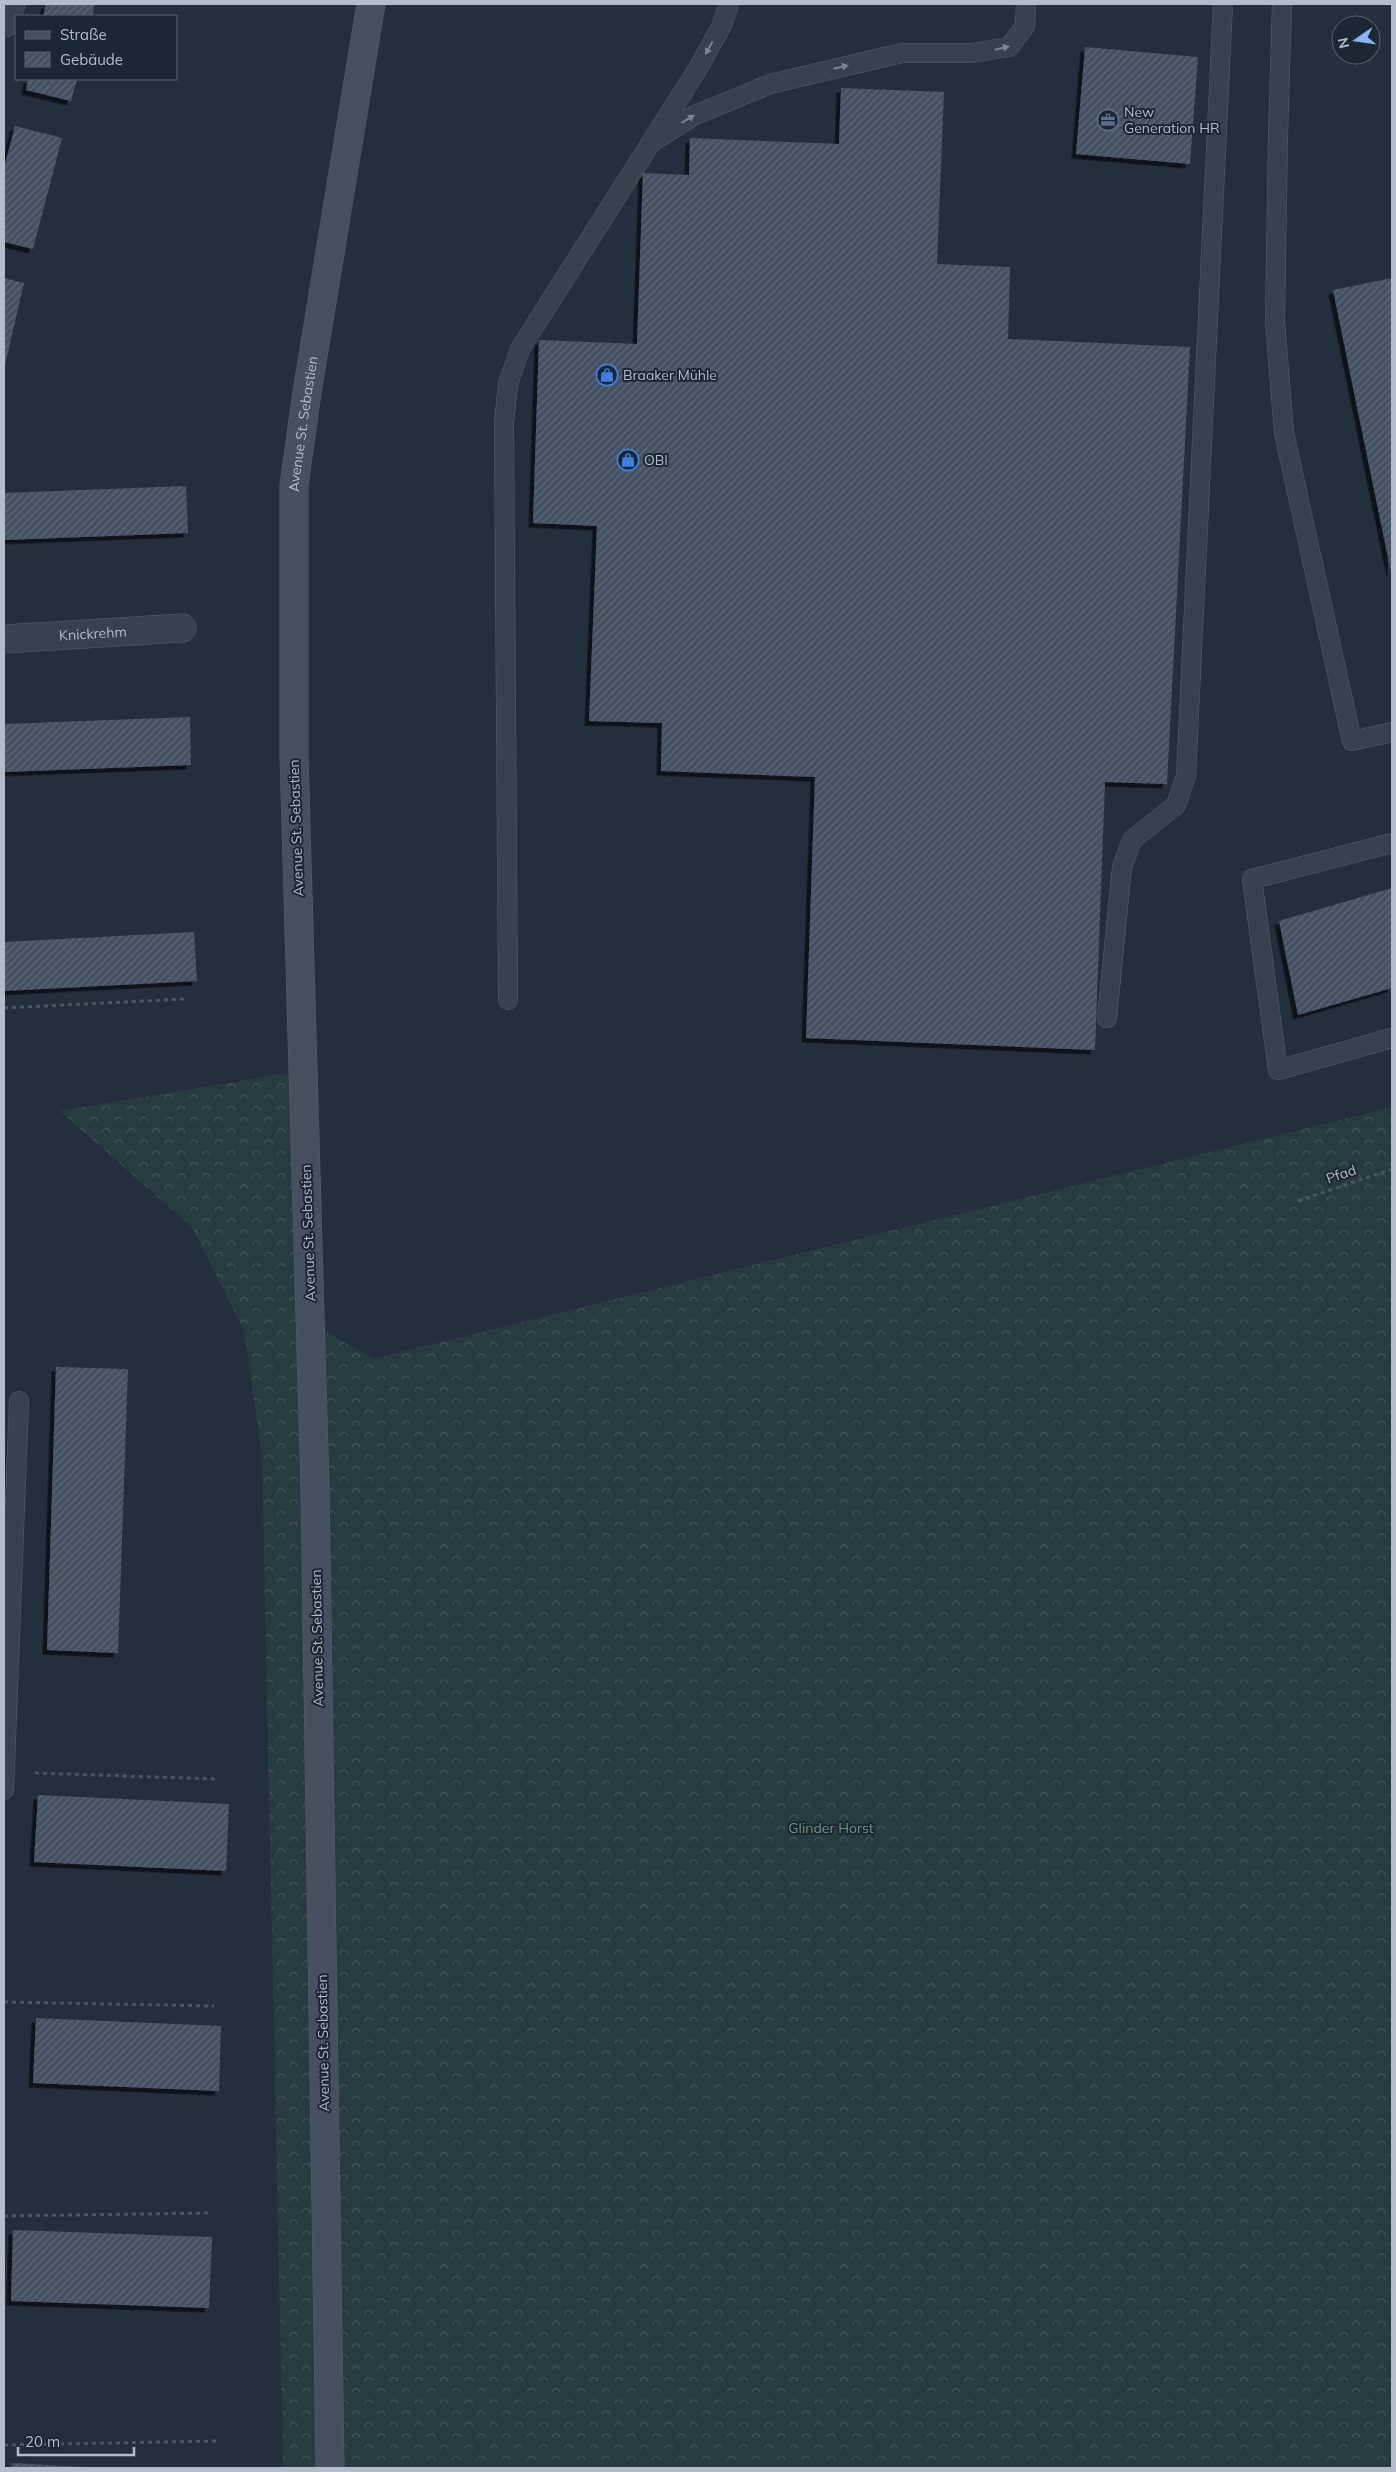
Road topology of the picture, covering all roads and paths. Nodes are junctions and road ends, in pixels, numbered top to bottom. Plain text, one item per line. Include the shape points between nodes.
1 (11, 4) edge
2 (371, 4) edge
3 (729, 4) edge
4 (1026, 4) edge
5 (1223, 4) edge
6 (1282, 4) edge
7 (4, 23) edge
8 (647, 145) junction
9 (182, 628) dead end
10 (4, 640) edge
11 (1392, 732) edge
12 (1392, 843) edge
13 (184, 999) dead end
14 (508, 1000) dead end
15 (4, 1008) edge
16 (1107, 1018) dead end
17 (1392, 1038) edge
18 (1392, 1169) edge
19 (1298, 1201) dead end
20 (18, 1401) dead end
21 (4, 1772) edge
22 (218, 1779) dead end
23 (4, 1790) edge
24 (4, 2002) edge
25 (214, 2006) dead end
26 (211, 2213) dead end
27 (4, 2216) edge
28 (216, 2441) dead end
29 (4, 2445) edge
30 (330, 2468) edge

1 - 7 street
2 - 30 main road, Avenue St. Sebastien via 294,485 294,755 315,1489
3 -> 8 lane via 722,25 696,70
8 -> 4 lane via 693,116 770,84 902,53 972,53 1009,47 1025,26
5 - 16 lane via 1186,776 1176,805 1132,840 1122,867
6 - 11 lane via 1275,321 1284,433 1352,741
8 - 14 lane via 520,348 508,384 504,423
9 - 10 street, Knickrehm
12 - 17 lane via 1252,879 1278,1070
13 - 15 path
18 - 19 path, Pfad
20 - 21 lane
21 - 22 path
21 - 23 lane
24 - 25 path
26 - 27 path
28 - 29 path

